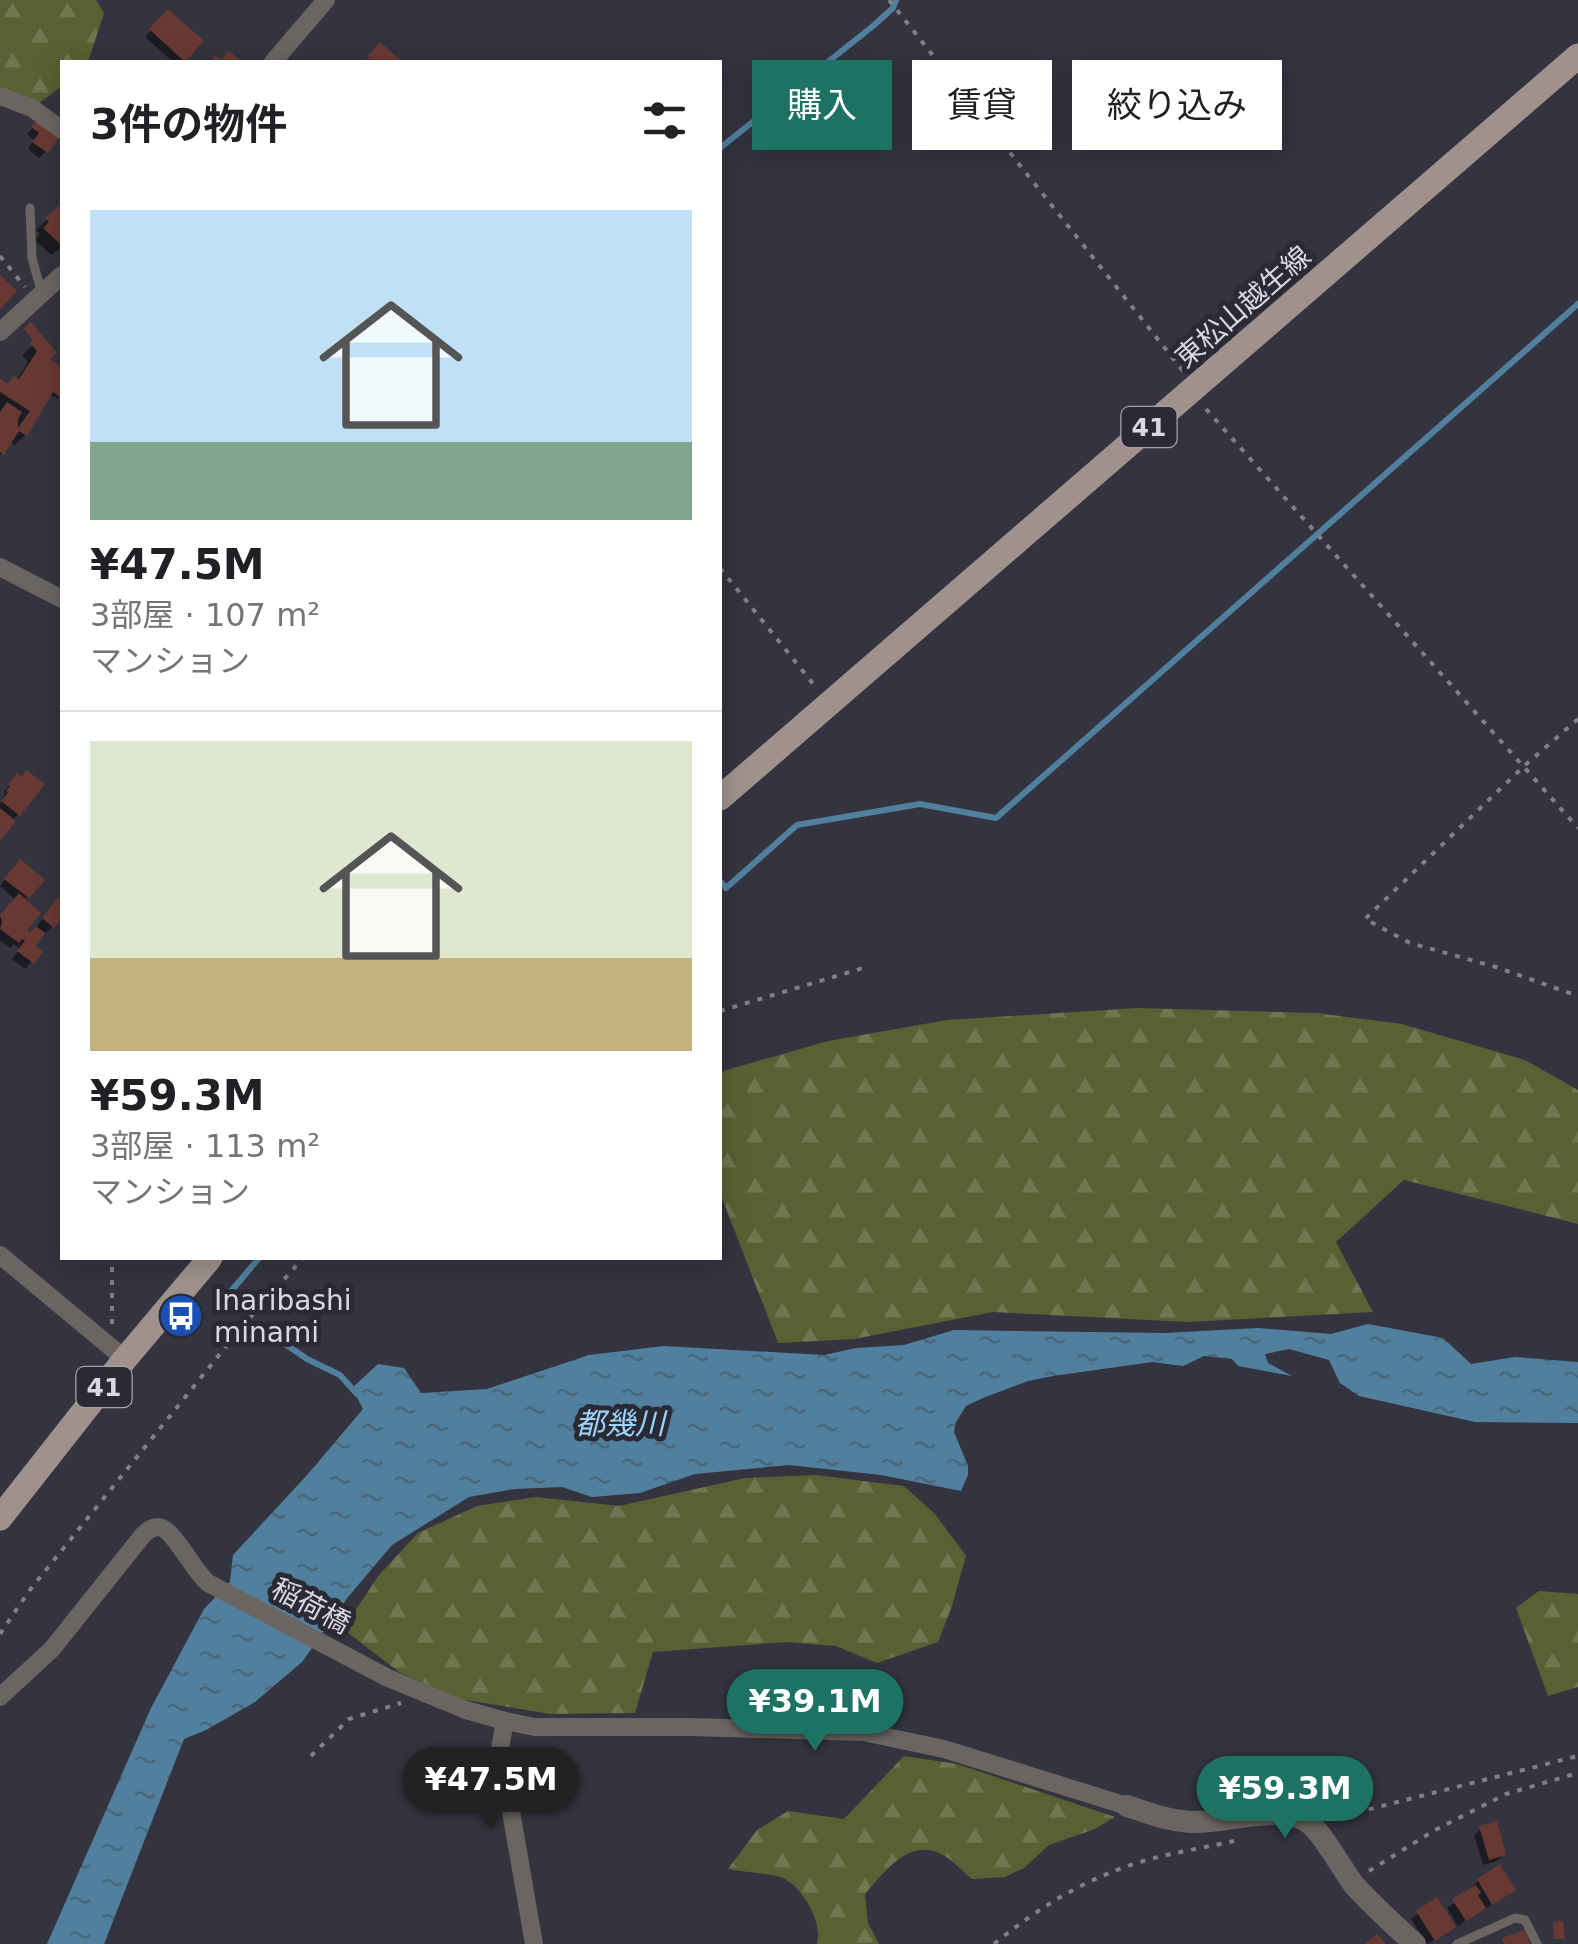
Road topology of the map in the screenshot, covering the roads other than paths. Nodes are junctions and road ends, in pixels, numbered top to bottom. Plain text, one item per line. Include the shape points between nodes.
1 (326, 0) edge
2 (1578, 56) edge
3 (274, 60) edge
4 (0, 96) edge
5 (60, 129) edge
6 (30, 208) dead end
7 (60, 277) edge
8 (39, 297) junction
9 (0, 332) edge
10 (0, 567) edge
11 (60, 598) edge
12 (722, 796) edge
13 (0, 1256) edge
14 (208, 1260) edge
15 (115, 1351) junction
16 (0, 1518) edge
17 (0, 1697) edge
18 (505, 1721) junction
19 (1127, 1806) joint
20 (534, 1944) edge
21 (1415, 1944) edge
22 (1456, 1944) edge
23 (1538, 1944) edge

1 - 3 street
2 - 12 main road, 東松山越生線 / 41
4 - 5 street
6 - 8 lane
7 - 8 street
8 - 9 street
10 - 11 street
13 - 15 street
14 - 15 main road, 41
15 - 16 main road, 41
17 - 18 street, 稲荷橋 via 52,1649 134,1546 162,1527 208,1583 388,1678
18 - 19 street, 稲荷橋 via 535,1727 862,1732
18 - 20 street via 500,1748
19 - 21 street via 1196,1822 1299,1818 1373,1906
22 - 23 lane via 1515,1918 1526,1920

